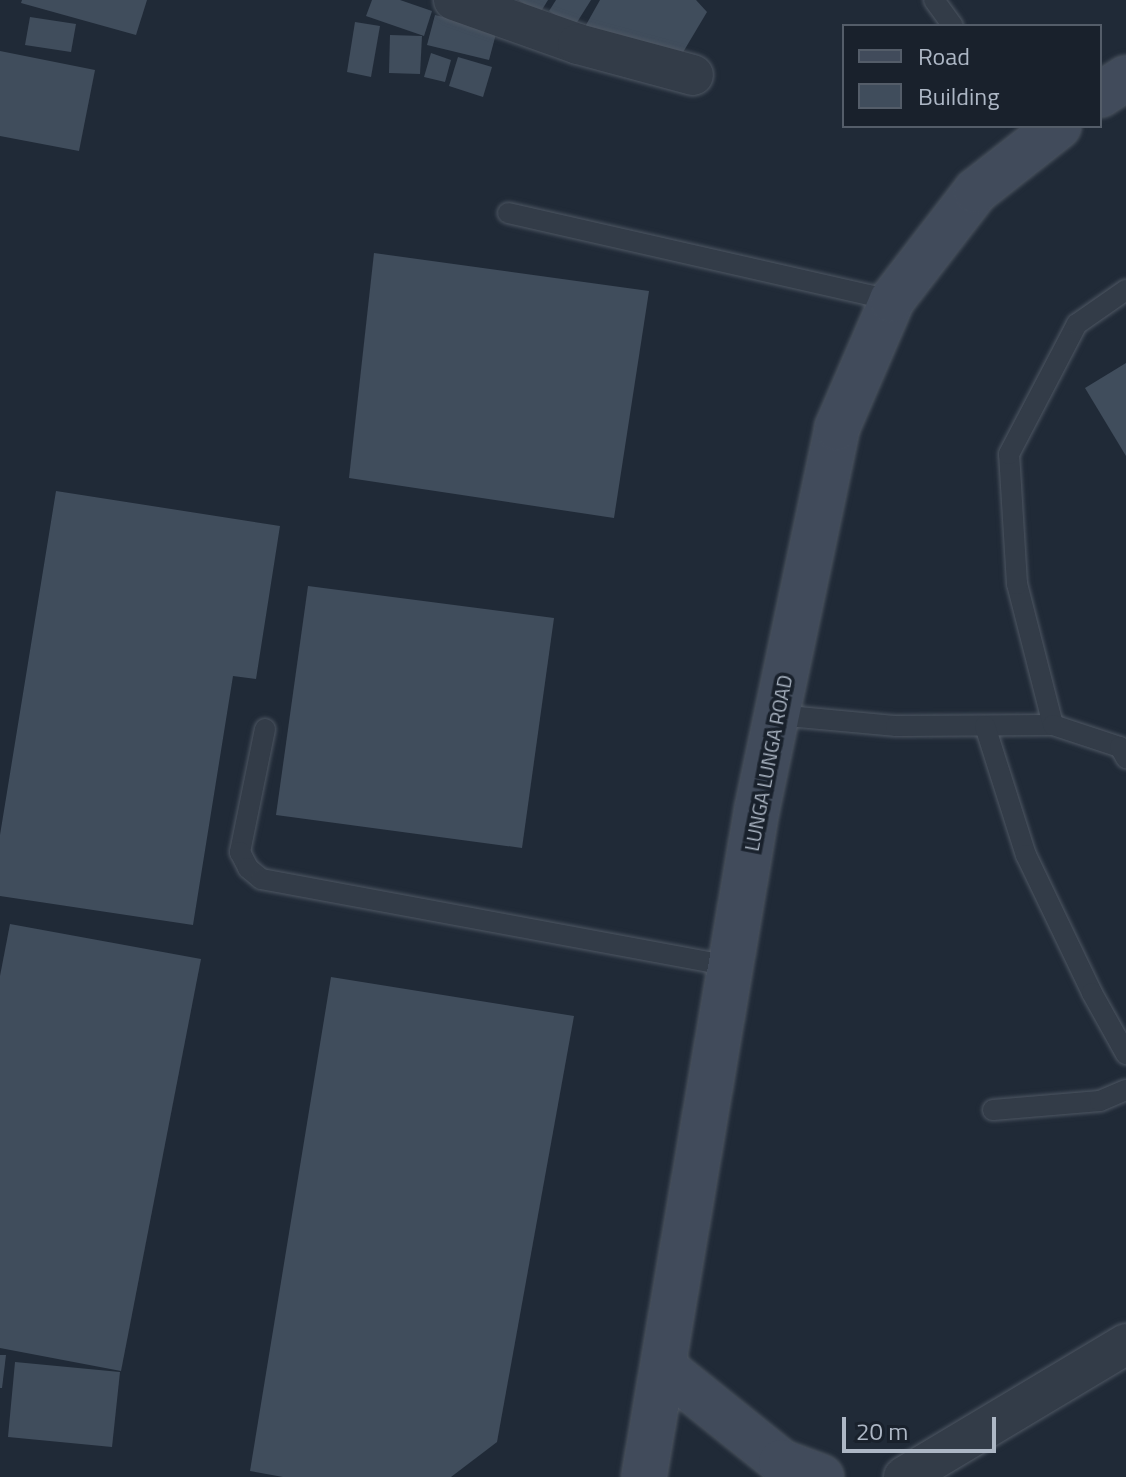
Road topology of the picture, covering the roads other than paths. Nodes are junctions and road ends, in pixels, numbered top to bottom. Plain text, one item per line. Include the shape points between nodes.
1 (454, 0) edge
2 (934, 0) edge
3 (952, 24) edge
4 (693, 75) dead end
5 (1126, 78) edge
6 (1102, 94) edge
7 (1041, 132) edge
8 (508, 213) dead end
9 (1126, 290) edge
10 (892, 300) junction
11 (777, 715) junction
12 (1053, 725) junction
13 (985, 726) junction
14 (265, 729) dead end
15 (1124, 749) edge
16 (730, 966) junction
17 (1126, 1054) edge
18 (1126, 1090) edge
19 (993, 1110) dead end
20 (1126, 1344) edge
21 (663, 1367) junction
22 (644, 1477) edge
23 (821, 1477) edge
24 (904, 1477) edge

1 - 4 street via 578,44
2 - 3 lane
5 - 6 main road
7 - 10 main road, LUNGA LUNGA ROAD via 976,191
8 - 10 lane
9 - 12 lane via 1077,324 1009,454 1017,584
10 - 11 main road, LUNGA LUNGA ROAD via 837,428
11 - 13 lane via 896,726
11 - 16 main road, LUNGA LUNGA ROAD
12 - 13 lane
12 - 15 lane
13 - 17 lane via 1026,855
14 - 16 lane via 240,852 261,879
16 - 21 main road, LUNGA LUNGA ROAD
18 - 19 lane via 1100,1101
20 - 24 street
21 - 22 main road, LUNGA LUNGA ROAD
21 - 23 main road via 781,1462

